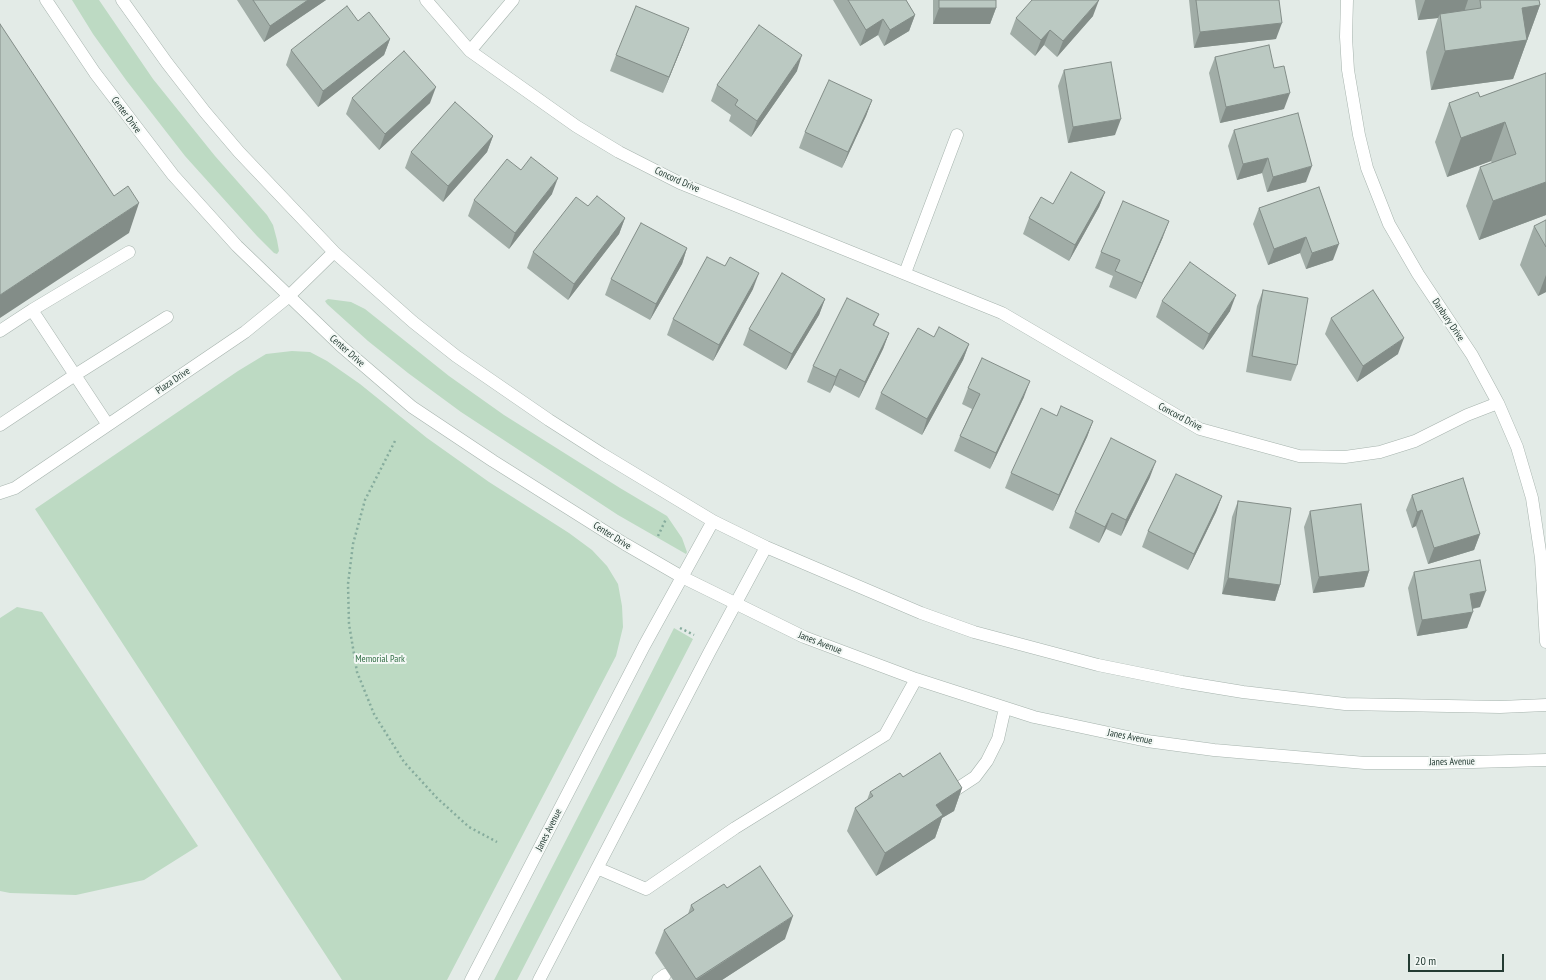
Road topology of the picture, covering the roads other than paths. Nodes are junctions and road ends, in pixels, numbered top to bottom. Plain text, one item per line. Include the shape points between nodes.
1 (46, 0) edge
2 (122, 0) edge
3 (426, 0) edge
4 (513, 0) edge
5 (1347, 0) edge
6 (470, 50) junction
7 (957, 135) dead end
8 (129, 252) dead end
9 (334, 252) junction
10 (905, 273) junction
11 (288, 297) junction
12 (32, 310) junction
13 (168, 318) dead end
14 (0, 331) edge
15 (75, 375) junction
16 (1498, 403) junction
17 (0, 425) edge
18 (108, 425) junction
19 (0, 493) edge
20 (713, 520) junction
21 (766, 547) junction
22 (682, 577) junction
23 (735, 604) junction
24 (1546, 642) edge
25 (916, 679) junction
26 (1546, 705) edge
27 (1005, 708) junction
28 (1546, 760) edge
29 (949, 794) edge
30 (597, 868) junction
31 (471, 980) edge
32 (539, 980) edge

1 - 11 street, Center Drive via 95,73 173,175 236,246
2 - 9 street via 166,63 205,112 239,152
3 - 6 street, Concord Drive
4 - 6 street
5 - 16 street, Danbury Drive via 1348,70 1359,134 1368,168 1390,224 1418,274 1472,355
6 - 10 street, Concord Drive via 576,126 619,152 680,183
7 - 10 street
8 - 12 street
9 - 11 street, Plaza Drive
9 - 20 street via 413,322 505,391 602,454
10 - 16 street, Concord Drive via 1002,313 1200,429 1299,456 1345,457 1380,452 1416,441 1467,415
11 - 18 street, Plaza Drive via 245,332
11 - 22 street, Center Drive via 412,407 611,536
12 - 14 street
12 - 15 street
13 - 15 street
15 - 17 street
15 - 18 street
16 - 24 street, Danbury Drive via 1517,447 1532,498 1541,558
18 - 19 street, Plaza Drive via 15,488
20 - 21 street
20 - 22 street, Janes Avenue
21 - 23 street
21 - 26 street via 914,610 974,632 1098,666 1243,692 1345,704 1500,707
22 - 23 street, Center Drive
22 - 31 street, Janes Avenue
23 - 25 street, Janes Avenue via 804,638
23 - 30 street
25 - 27 street, Janes Avenue
25 - 30 street via 885,735 735,828 646,889
27 - 28 street, Janes Avenue via 1034,717 1147,741 1214,750 1365,763
27 - 29 street via 998,739 987,761 975,777
30 - 32 street

